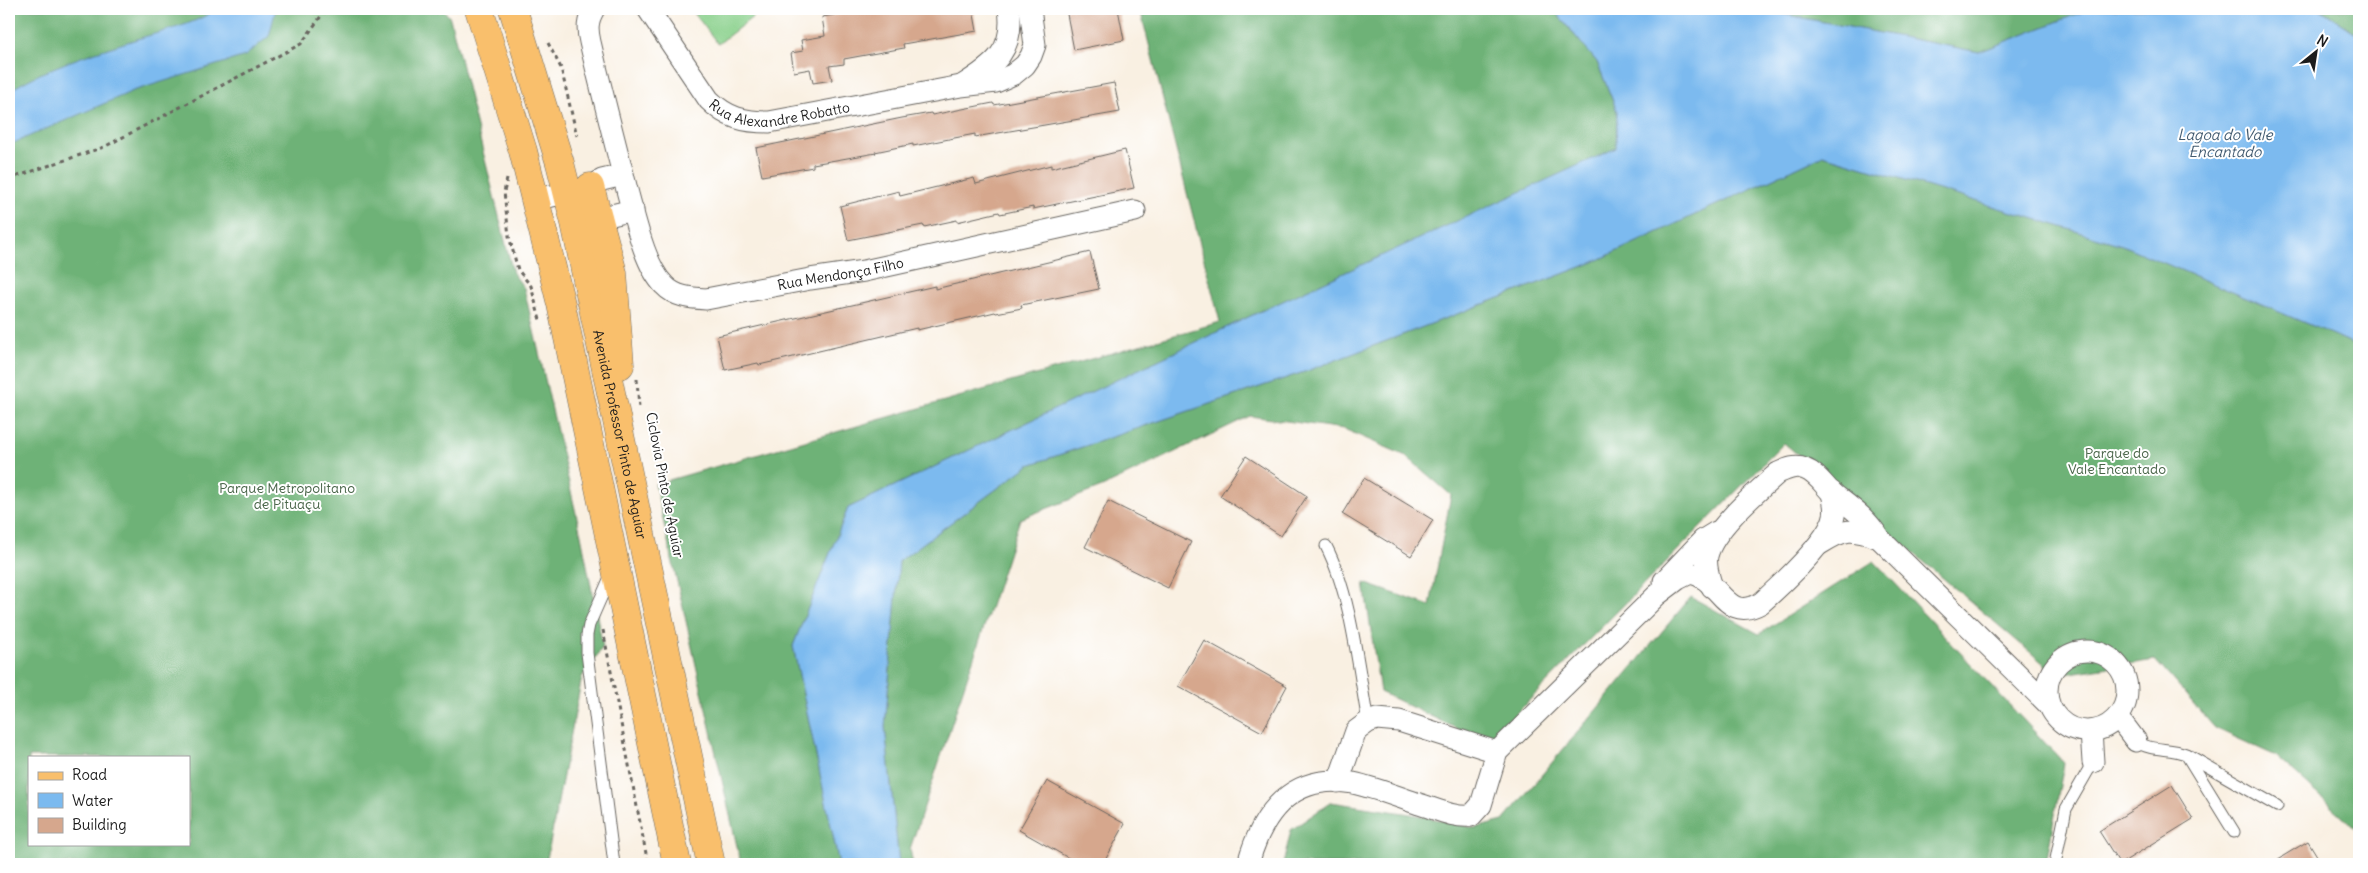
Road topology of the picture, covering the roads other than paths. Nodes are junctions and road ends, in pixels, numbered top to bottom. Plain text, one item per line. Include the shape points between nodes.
1 (479, 9) edge
2 (513, 9) edge
3 (594, 9) edge
4 (648, 9) edge
5 (1009, 9) edge
6 (1030, 9) edge
7 (962, 86) junction
8 (623, 175) junction
9 (579, 190) junction
10 (535, 200) junction
11 (633, 210) junction
12 (1135, 210) dead end
13 (599, 218) junction
14 (627, 461) junction
15 (1832, 492) junction
16 (1722, 529) junction
17 (1879, 538) junction
18 (1818, 545) junction
19 (1326, 546) dead end
20 (615, 566) junction
21 (1712, 587) junction
22 (1657, 595) junction
23 (2049, 705) junction
24 (2118, 717) junction
25 (1368, 722) junction
26 (2091, 731) junction
27 (2136, 741) joint
28 (1497, 752) junction
29 (2186, 754) junction
30 (2092, 762) joint
31 (1338, 782) junction
32 (2277, 806) dead end
33 (2234, 832) dead end
34 (614, 864) edge
35 (677, 864) edge
36 (711, 864) edge
37 (1248, 864) edge
38 (2055, 864) edge

1 - 10 main road
2 - 9 main road, Avenida Professor Pinto de Aguiar
3 - 8 street via 588,30
4 - 7 street, Rua Alexandre Robatto via 709,100 731,118 769,122
5 - 7 street, Rua Alexandre Robatto via 1010,35 1001,56 987,70
6 - 7 street, Rua Alexandre Robatto via 1035,46 1025,65 996,82
8 - 9 street
8 - 11 street, Rua Mendonça Filho
9 - 10 street
9 - 13 main road
9 - 14 main road, Avenida Professor Pinto de Aguiar
10 - 20 main road via 561,304
11 - 12 street, Rua Mendonça Filho via 640,239 664,285 675,294 706,299 864,271
11 - 13 street
13 - 14 main road via 614,286
14 - 36 main road, Avenida Professor Pinto de Aguiar via 644,556
15 - 16 street via 1806,469 1787,468 1770,480
15 - 17 street via 1844,500
15 - 18 street via 1834,517
16 - 21 street via 1707,556
16 - 22 street via 1703,540 1667,576
17 - 18 street via 1857,530 1846,530
17 - 23 street
18 - 21 street via 1772,593 1751,609 1741,610 1730,604
19 - 25 lane via 1337,567 1345,598
20 - 34 lane via 587,635
20 - 35 main road
21 - 22 street via 1690,573
22 - 28 street
23 - 24 street via 2047,684 2056,666 2072,654 2093,652 2112,660 2124,678 2126,698
23 - 26 street via 2070,728
24 - 26 street via 2101,729
24 - 27 street
25 - 28 street via 1377,719 1398,721
25 - 31 street via 1356,731 1351,740
26 - 30 street
27 - 29 lane via 2144,747
28 - 31 street via 1481,805 1471,816 1454,815 1364,786
29 - 32 lane
29 - 33 lane
30 - 38 lane via 2066,809
31 - 37 street via 1313,784 1282,799 1258,832

